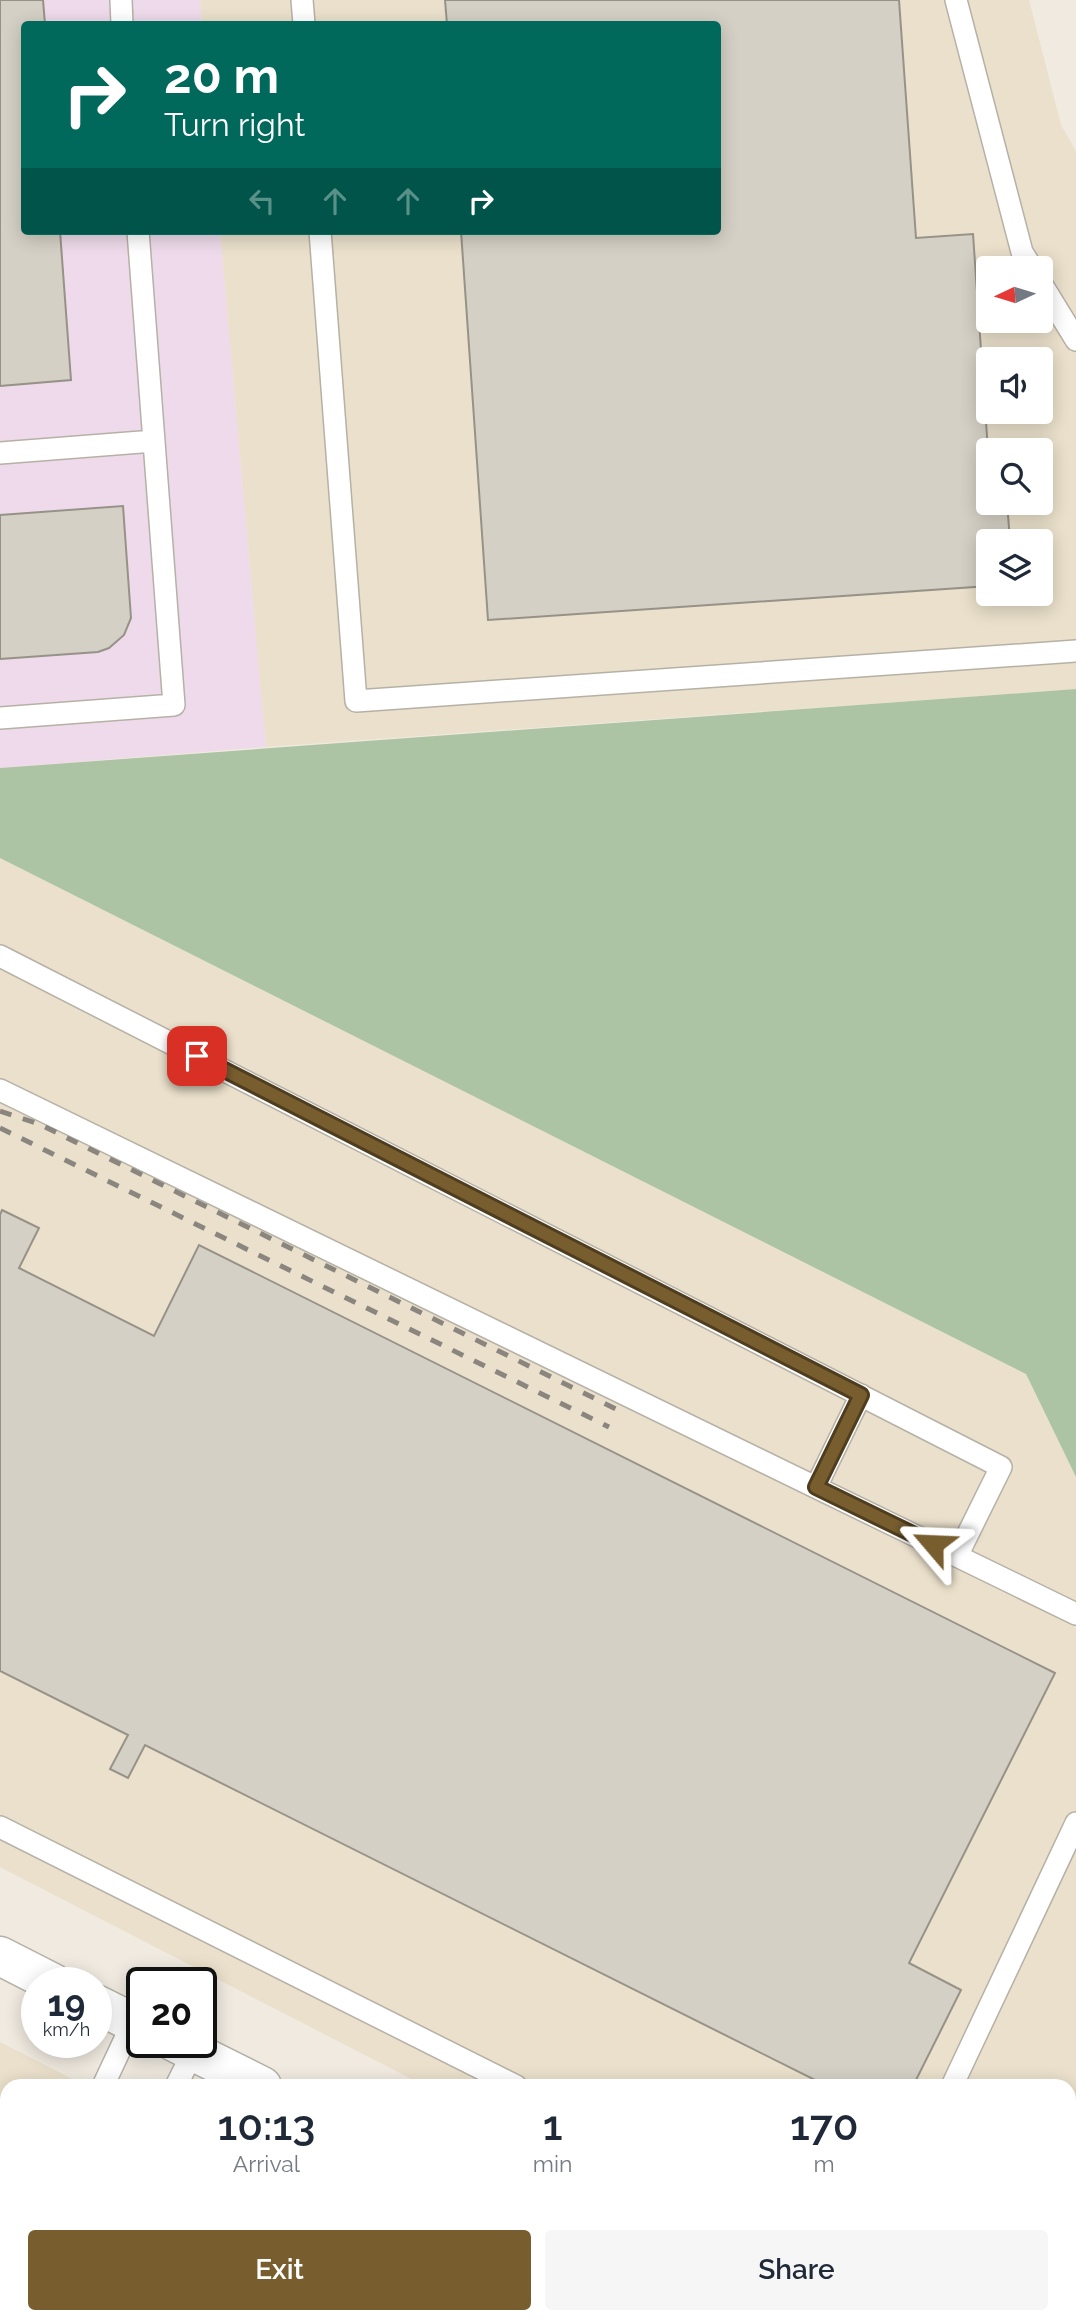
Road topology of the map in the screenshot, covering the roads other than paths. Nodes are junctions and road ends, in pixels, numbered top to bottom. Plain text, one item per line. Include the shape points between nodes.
1 (121, 0) edge
2 (302, 0) edge
3 (956, 0) edge
4 (122, 21) edge
5 (304, 21) edge
6 (138, 235) edge
7 (320, 235) edge
8 (1025, 256) edge
9 (1054, 304) edge
10 (1076, 340) edge
11 (154, 441) junction
12 (0, 453) edge
13 (1076, 651) edge
14 (0, 719) edge
15 (0, 956) edge
16 (0, 1090) edge
17 (861, 1395) junction
18 (816, 1487) junction
19 (957, 1556) junction
20 (1076, 1614) edge
21 (1076, 1823) edge
22 (0, 1827) edge
23 (0, 1956) edge
24 (22, 1967) edge
25 (126, 2044) edge
26 (181, 2058) edge
27 (205, 2058) edge
28 (107, 2079) edge
29 (177, 2079) edge
30 (248, 2079) edge
31 (502, 2079) edge
32 (955, 2079) edge

1 - 4 lane
2 - 5 lane
3 - 8 lane
6 - 11 lane
7 - 13 lane via 356,701
9 - 10 lane
11 - 12 lane
11 - 14 lane via 174,705
15 - 17 lane
16 - 18 lane
17 - 18 lane
17 - 19 lane via 1001,1467
18 - 19 lane
19 - 20 lane
21 - 32 lane
22 - 31 lane
23 - 24 main road
25 - 28 lane
26 - 29 lane
27 - 30 main road

